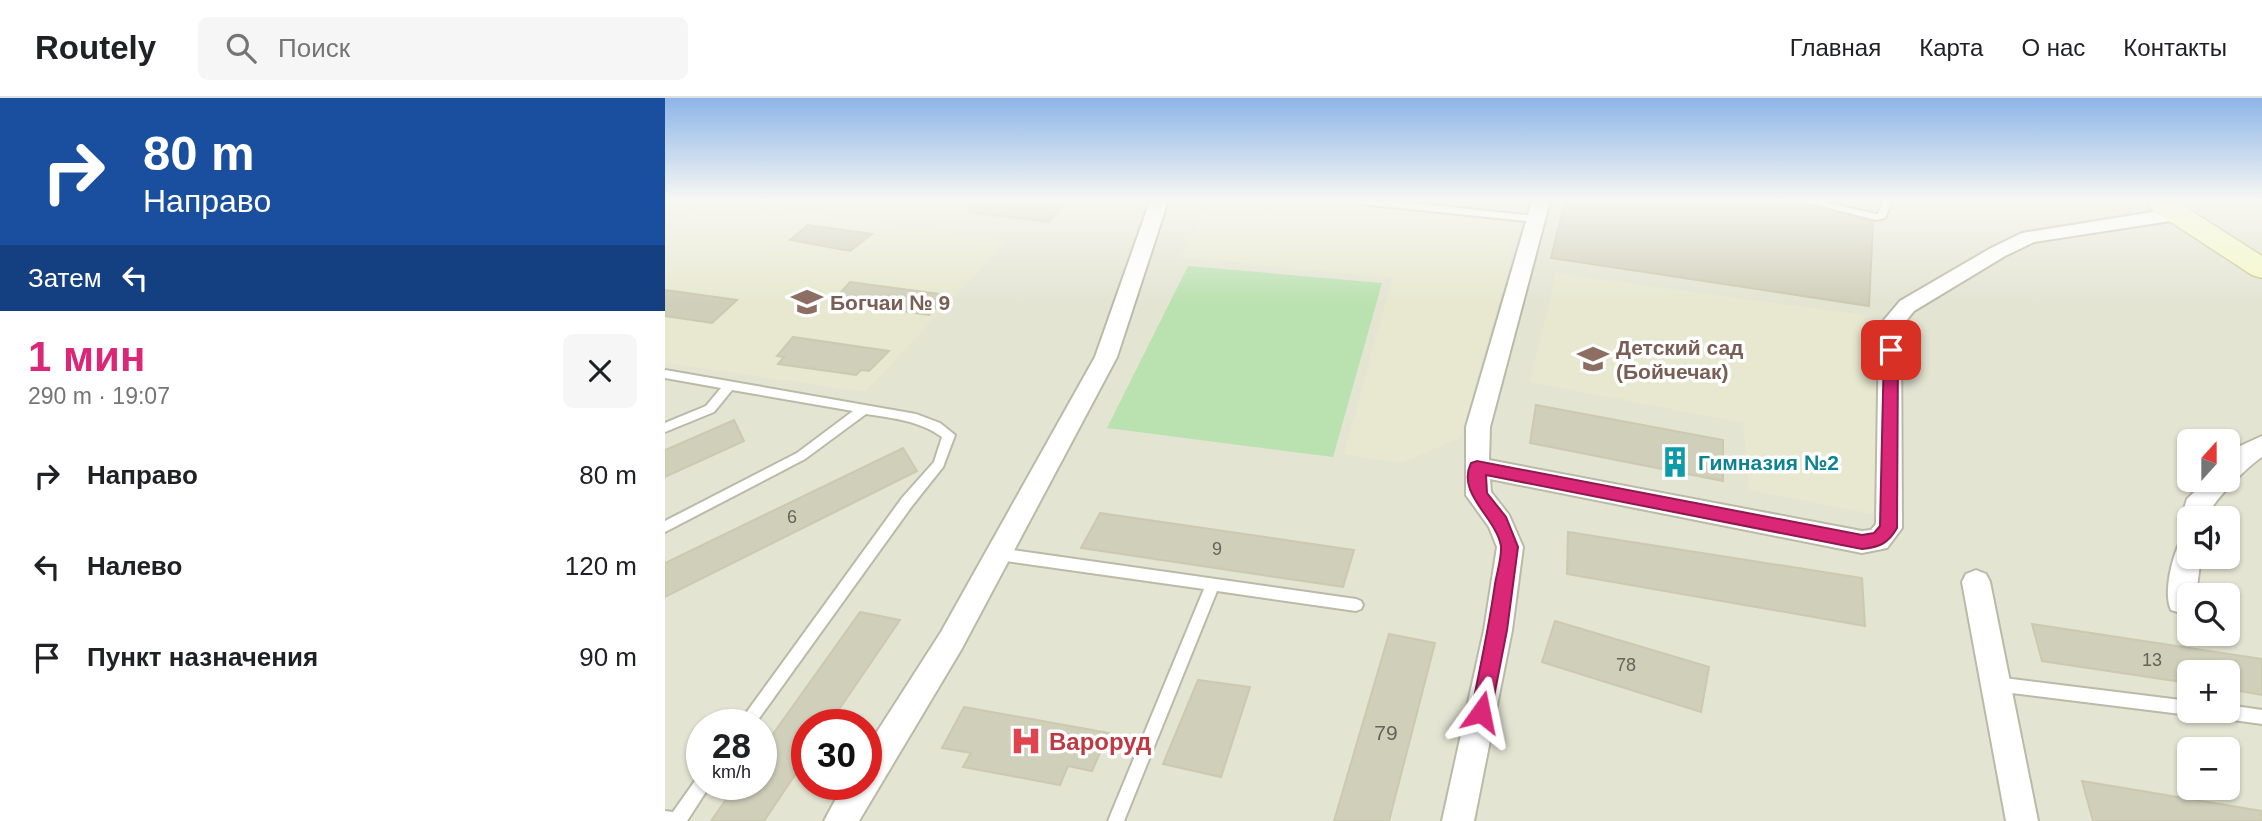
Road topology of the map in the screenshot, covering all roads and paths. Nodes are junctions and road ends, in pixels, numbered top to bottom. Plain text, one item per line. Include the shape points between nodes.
1 (1148, 235) edge
2 (1531, 235) edge
3 (2039, 235) edge
4 (2210, 235) edge
5 (2262, 269) edge
6 (665, 374) edge
7 (730, 385) junction
8 (863, 410) junction
9 (665, 428) edge
10 (2262, 445) edge
11 (2240, 461) edge
12 (1477, 467) junction
13 (2210, 492) edge
14 (2196, 506) edge
15 (665, 527) edge
16 (999, 554) junction
17 (1976, 582) dead end
18 (1213, 584) junction
19 (1356, 605) dead end
20 (1995, 684) junction
21 (2177, 707) edge
22 (757, 709) edge
23 (2240, 714) edge
24 (2262, 717) edge
25 (882, 753) edge
26 (692, 800) edge
27 (853, 800) edge
28 (665, 819) edge
29 (840, 821) edge
30 (1116, 821) edge
31 (1458, 821) edge
32 (2022, 821) edge

1 - 16 street via 1106,357
2 - 12 street via 1478,427
3 - 12 street via 1998,252 1907,306 1890,326 1889,528 1878,540 1862,542
4 - 5 street
6 - 7 lane
7 - 8 lane
7 - 9 lane via 710,409
8 - 15 lane via 801,456
8 - 22 lane via 916,418 949,435 939,464
10 - 11 street
12 - 31 street via 1479,495 1500,522 1510,547 1498,630
13 - 14 street
16 - 18 lane
16 - 25 street
17 - 20 street
18 - 19 lane
18 - 30 lane
20 - 21 lane
20 - 32 street
23 - 24 lane
26 - 28 lane via 677,821
27 - 29 street

